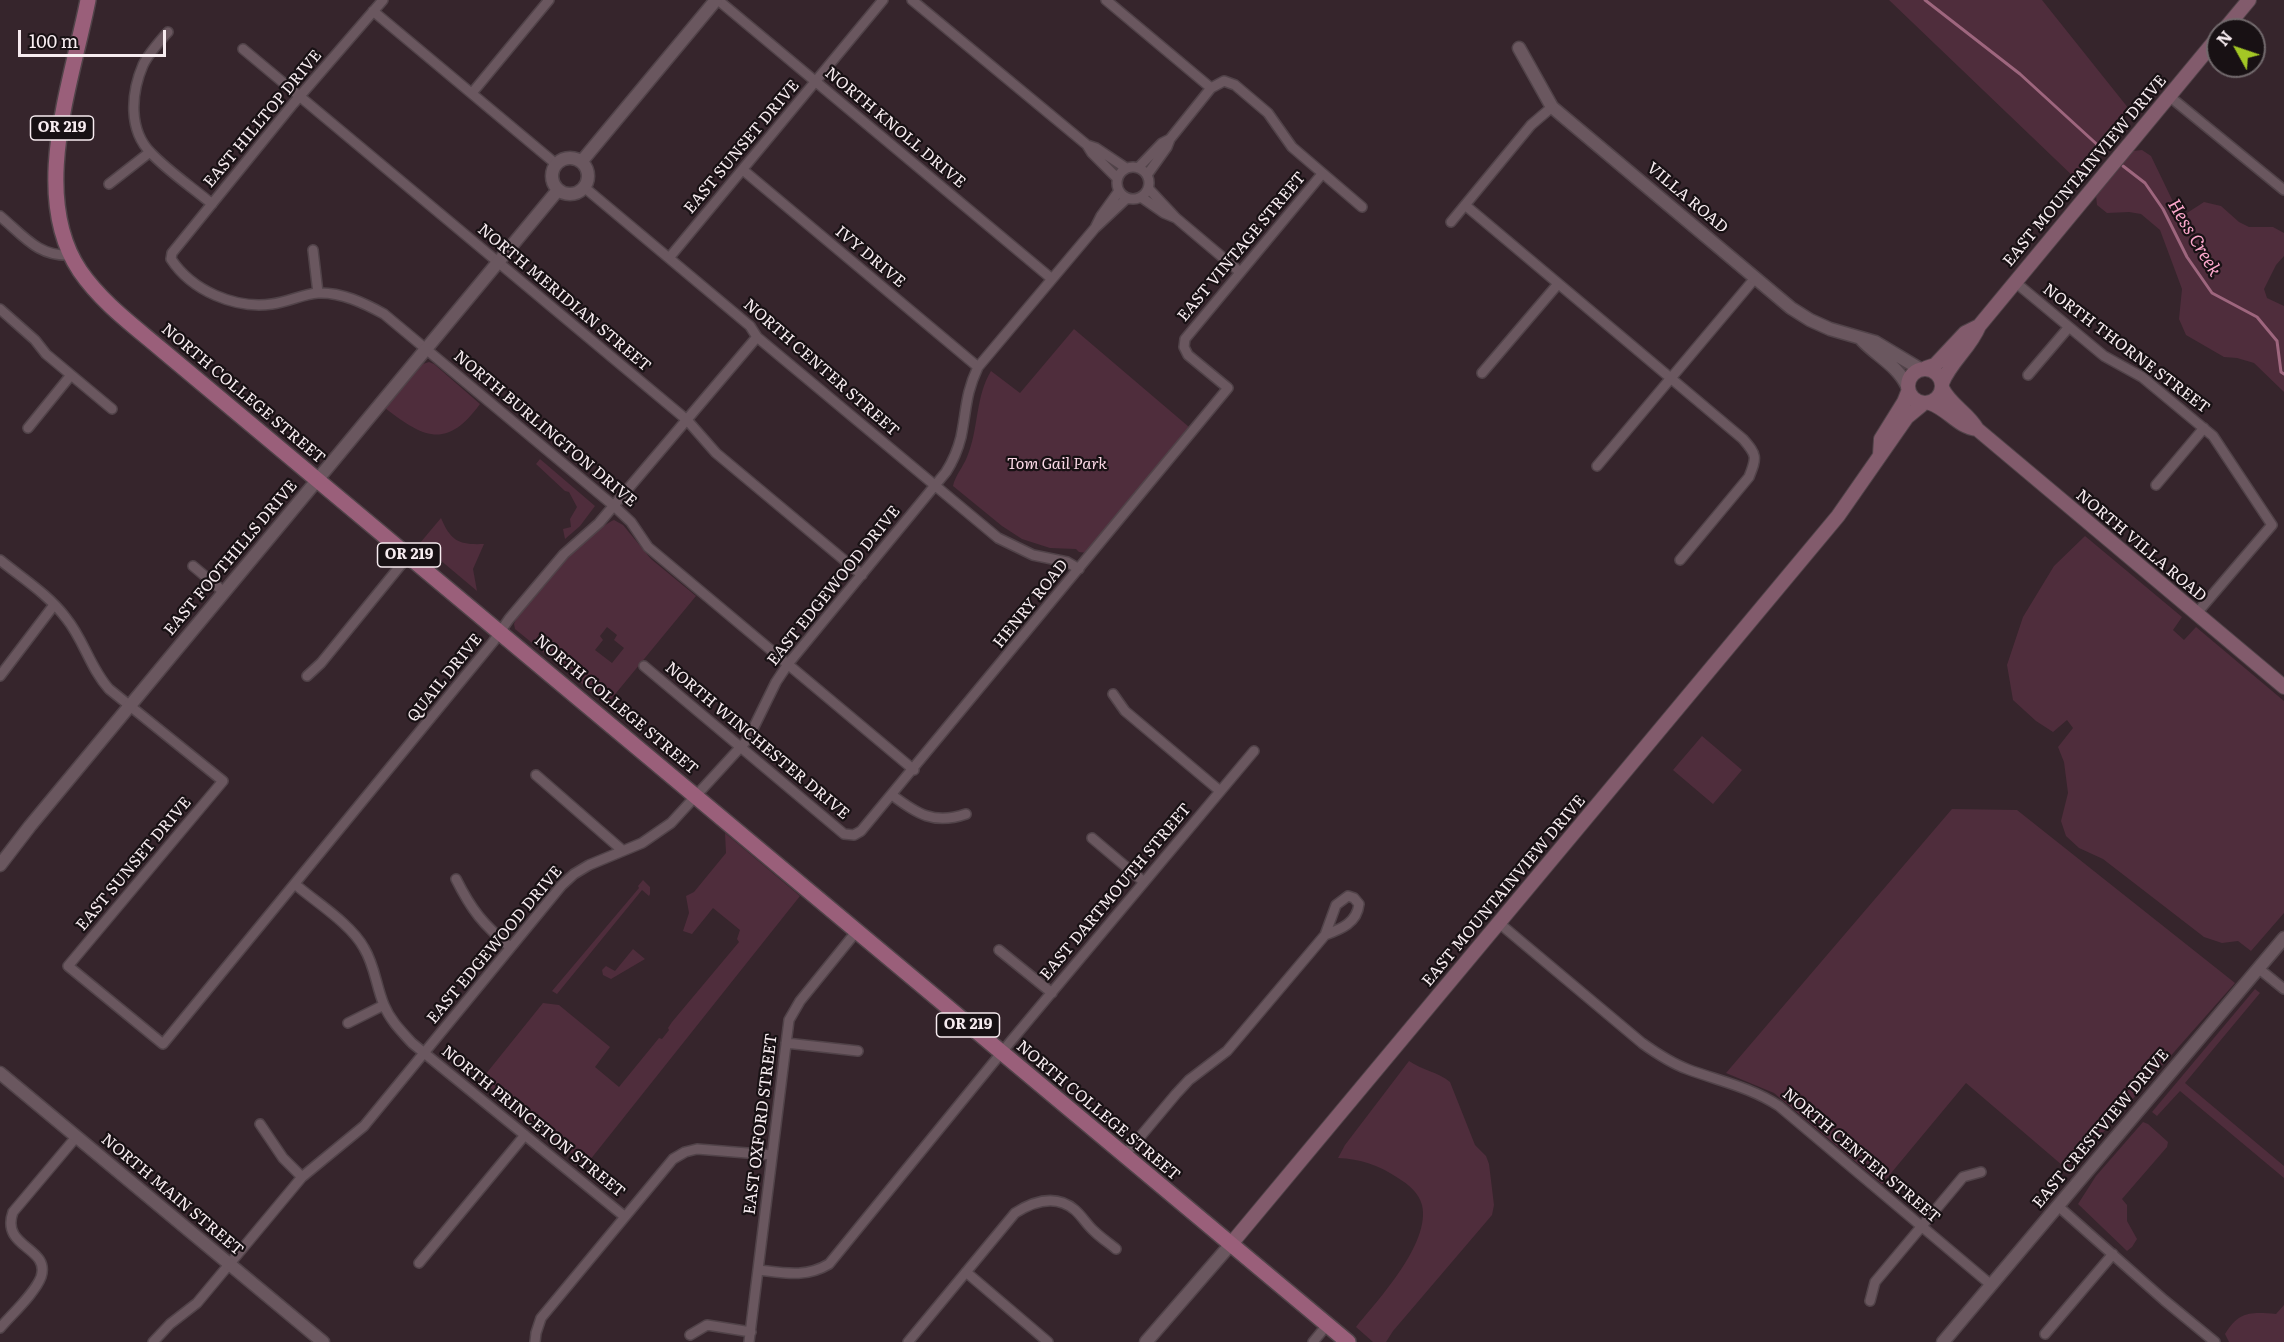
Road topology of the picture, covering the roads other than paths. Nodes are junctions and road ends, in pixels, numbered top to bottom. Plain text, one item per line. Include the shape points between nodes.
1 (88, 0) edge
2 (383, 0) edge
3 (717, 0) edge
4 (883, 0) edge
5 (912, 0) edge
6 (1106, 0) edge
7 (2249, 0) edge
8 (546, 1) edge
9 (373, 11) junction
10 (2234, 18) edge
11 (168, 32) dead end
12 (1519, 48) dead end
13 (243, 49) dead end
14 (2206, 51) edge
15 (816, 81) junction
16 (1211, 88) junction
17 (472, 93) junction
18 (300, 96) junction
19 (2169, 96) junction
20 (1552, 106) junction
21 (1170, 139) junction
22 (1087, 144) junction
23 (150, 152) junction
24 (582, 161) junction
25 (556, 164) junction
26 (1126, 168) junction
27 (1138, 168) junction
28 (743, 170) junction
29 (1322, 174) junction
30 (1147, 175) junction
31 (1117, 178) junction
32 (109, 184) dead end
33 (584, 187) junction
34 (1148, 188) junction
35 (558, 190) junction
36 (2284, 190) edge
37 (1123, 194) junction
38 (1141, 197) junction
39 (212, 204) junction
40 (1465, 205) junction
41 (1362, 207) dead end
42 (0, 216) edge
43 (1176, 218) junction
44 (1451, 222) dead end
45 (313, 250) dead end
46 (71, 255) junction
47 (669, 258) junction
48 (171, 259) joint
49 (498, 262) junction
50 (1240, 272) junction
51 (1756, 277) junction
52 (1052, 279) junction
53 (2014, 282) junction
54 (1558, 284) junction
55 (318, 293) junction
56 (0, 309) edge
57 (1979, 326) junction
58 (2069, 327) junction
59 (757, 337) junction
60 (1862, 340) junction
61 (426, 348) junction
62 (978, 367) junction
63 (1923, 369) junction
64 (1482, 373) dead end
65 (71, 375) junction
66 (2028, 375) dead end
67 (1671, 379) junction
68 (1942, 385) junction
69 (1228, 388) joint
70 (1908, 389) junction
71 (1927, 403) junction
72 (112, 409) dead end
73 (687, 420) junction
74 (28, 428) dead end
75 (2204, 428) junction
76 (1977, 429) junction
77 (1880, 455) junction
78 (1597, 465) dead end
79 (317, 479) junction
80 (2156, 485) dead end
81 (936, 486) junction
82 (614, 506) junction
83 (409, 555) junction
84 (0, 560) edge
85 (1680, 560) dead end
86 (193, 566) dead end
87 (1079, 569) junction
88 (862, 575) junction
89 (224, 592) junction
90 (54, 605) junction
91 (2196, 614) junction
92 (501, 632) junction
93 (788, 664) junction
94 (644, 666) dead end
95 (0, 676) edge
96 (308, 676) dead end
97 (2284, 687) edge
98 (1113, 694) dead end
99 (130, 706) junction
100 (741, 747) junction
101 (1254, 751) dead end
102 (914, 770) junction
103 (536, 775) dead end
104 (1220, 791) junction
105 (892, 795) junction
106 (697, 796) junction
107 (966, 814) dead end
108 (854, 835) joint
109 (1092, 838) dead end
110 (622, 850) junction
111 (0, 866) edge
112 (456, 879) dead end
113 (1144, 882) junction
114 (296, 885) junction
115 (1499, 923) junction
116 (856, 932) junction
117 (1325, 935) dead end
118 (2284, 938) edge
119 (510, 947) junction
120 (999, 950) dead end
121 (2258, 968) junction
122 (2284, 989) edge
123 (1052, 993) junction
124 (384, 1005) junction
125 (348, 1023) dead end
126 (786, 1043) junction
127 (163, 1044) joint
128 (858, 1051) dead end
129 (424, 1053) junction
130 (1002, 1054) junction
131 (0, 1073) edge
132 (260, 1124) dead end
133 (525, 1135) junction
134 (76, 1136) junction
135 (772, 1155) junction
136 (1125, 1156) junction
137 (1981, 1172) dead end
138 (302, 1177) junction
139 (2058, 1206) junction
140 (624, 1216) junction
141 (1922, 1226) junction
142 (1231, 1244) junction
143 (1116, 1248) dead end
144 (2113, 1254) junction
145 (419, 1263) dead end
146 (230, 1264) junction
147 (759, 1270) junction
148 (966, 1272) junction
149 (1990, 1284) junction
150 (1870, 1301) dead end
151 (1327, 1325) junction
152 (0, 1328) edge
153 (2045, 1334) dead end
154 (690, 1335) dead end
155 (750, 1337) edge
156 (153, 1342) edge
157 (323, 1342) edge
158 (535, 1342) edge
159 (908, 1342) edge
160 (1048, 1342) edge
161 (1146, 1342) edge
162 (1313, 1342) edge
163 (1348, 1342) edge
164 (1943, 1342) edge
165 (2216, 1342) edge

1 - 46 main road, NORTH COLLEGE STREET / OR 219 via 57,159 57,213
2 - 9 street, EAST HILLTOP DRIVE
3 - 15 street, NORTH KNOLL DRIVE
3 - 24 street
4 - 15 street, EAST SUNSET DRIVE
5 - 22 street
6 - 16 street
7 - 10 main road
8 - 17 street
9 - 17 street
9 - 18 street, EAST HILLTOP DRIVE
11 - 23 street via 143,65 134,100 138,135
12 - 20 street, VILLA ROAD
13 - 18 street, NORTH MERIDIAN STREET
14 - 19 main road, EAST MOUNTAINVIEW DRIVE
15 - 28 street, EAST SUNSET DRIVE
15 - 52 street, NORTH KNOLL DRIVE
16 - 21 street
16 - 29 street via 1224,81 1235,85 1268,113 1292,147
17 - 25 street
18 - 39 street, EAST HILLTOP DRIVE
18 - 49 street, NORTH MERIDIAN STREET
19 - 36 street
19 - 53 main road, EAST MOUNTAINVIEW DRIVE
20 - 40 street via 1531,124
20 - 51 street, VILLA ROAD
21 - 27 street
21 - 30 street
22 - 26 street
22 - 31 street
23 - 32 street
23 - 39 street
24 - 25 street via 571,157
24 - 33 street via 588,171
25 - 35 street via 552,180
26 - 27 street
26 - 31 street
27 - 30 street
28 - 47 street, EAST SUNSET DRIVE
28 - 62 street, IVY DRIVE
29 - 41 street
29 - 50 street, EAST VINTAGE STREET
30 - 34 street
31 - 37 street
33 - 35 street via 575,194
33 - 47 street, NORTH CENTER STREET
34 - 38 street
34 - 43 street
35 - 49 street, EAST FOOTHILLS DRIVE
37 - 38 street
37 - 52 street, EAST EDGEWOOD DRIVE
38 - 43 street
39 - 48 street, EAST HILLTOP DRIVE
40 - 44 street
40 - 54 street
42 - 46 street via 44,252
43 - 50 street
45 - 55 street
46 - 79 main road, NORTH COLLEGE STREET / OR 219 via 85,278 115,310
47 - 59 street, NORTH CENTER STREET via 750,326
48 - 55 street, NORTH BURLINGTON DRIVE via 199,286 234,302 272,304
49 - 61 street, EAST FOOTHILLS DRIVE
49 - 73 street, NORTH MERIDIAN STREET
50 - 69 street, EAST VINTAGE STREET via 1185,339 1184,347 1188,355
51 - 60 street, VILLA ROAD via 1810,320
51 - 67 street
52 - 62 street, EAST EDGEWOOD DRIVE
53 - 57 main road, EAST MOUNTAINVIEW DRIVE
53 - 58 street, NORTH THORNE STREET
54 - 64 street
54 - 67 street
55 - 61 street, NORTH BURLINGTON DRIVE via 369,305
56 - 65 street
57 - 63 main road, EAST MOUNTAINVIEW DRIVE via 1965,333 1935,365
57 - 68 main road, EAST MOUNTAINVIEW DRIVE
58 - 66 street
58 - 75 street, NORTH THORNE STREET via 2104,356 2142,377
59 - 73 street, QUAIL DRIVE
59 - 81 street, NORTH CENTER STREET
60 - 63 street, VILLA ROAD via 1875,342
60 - 70 street, VILLA ROAD via 1901,374
61 - 79 street, EAST FOOTHILLS DRIVE
61 - 82 street, NORTH BURLINGTON DRIVE
62 - 81 street, EAST EDGEWOOD DRIVE via 967,391 956,455
63 - 68 main road via 1936,373
63 - 70 main road via 1910,376
65 - 72 street
65 - 74 street
67 - 78 street
67 - 85 street via 1743,439 1754,452 1755,461 1749,477
68 - 71 main road via 1938,397
68 - 76 main road, NORTH VILLA ROAD via 1950,401
69 - 87 street, HENRY ROAD
70 - 71 main road via 1915,400
70 - 77 main road, EAST MOUNTAINVIEW DRIVE via 1881,439
71 - 76 main road, NORTH VILLA ROAD via 1944,409 1966,428
71 - 77 main road, EAST MOUNTAINVIEW DRIVE via 1907,417
73 - 82 street, QUAIL DRIVE
73 - 88 street, NORTH MERIDIAN STREET via 716,453
75 - 80 street
75 - 91 street, NORTH THORNE STREET via 2220,444 2272,525
76 - 91 main road, NORTH VILLA ROAD
77 - 115 main road, EAST MOUNTAINVIEW DRIVE via 1838,516
79 - 83 main road, NORTH COLLEGE STREET / OR 219
79 - 89 street, EAST FOOTHILLS DRIVE
81 - 87 street, NORTH CENTER STREET via 1007,543
81 - 88 street, EAST EDGEWOOD DRIVE
82 - 92 street, QUAIL DRIVE via 564,554
82 - 93 street, NORTH BURLINGTON DRIVE via 648,547
83 - 92 main road, NORTH COLLEGE STREET / OR 219
83 - 96 street
84 - 90 street
86 - 89 street
87 - 102 street, HENRY ROAD
88 - 93 street, EAST EDGEWOOD DRIVE
89 - 99 street, EAST FOOTHILLS DRIVE
90 - 95 street
90 - 99 street via 73,627 103,682
91 - 97 main road, NORTH VILLA ROAD
92 - 106 main road, NORTH COLLEGE STREET / OR 219
92 - 114 street, QUAIL DRIVE
93 - 100 street, EAST EDGEWOOD DRIVE via 765,702 753,732
93 - 102 street, NORTH BURLINGTON DRIVE
94 - 100 street, NORTH WINCHESTER DRIVE
98 - 104 street via 1125,711
99 - 111 street, EAST FOOTHILLS DRIVE
99 - 127 street, EAST SUNSET DRIVE via 223,782 68,966
100 - 106 street, EAST EDGEWOOD DRIVE
100 - 108 street, NORTH WINCHESTER DRIVE via 844,834
101 - 104 street, EAST DARTMOUTH STREET
102 - 105 street, HENRY ROAD
103 - 110 street
104 - 113 street, EAST DARTMOUTH STREET
105 - 107 street via 914,812 930,818
105 - 108 street, HENRY ROAD
106 - 110 street, EAST EDGEWOOD DRIVE via 660,832
106 - 116 main road, NORTH COLLEGE STREET / OR 219
109 - 113 street
110 - 119 street, EAST EDGEWOOD DRIVE via 574,874
112 - 119 street via 483,924
113 - 123 street, EAST DARTMOUTH STREET
114 - 124 street, NORTH PRINCETON STREET via 363,945 373,964
114 - 127 street, QUAIL DRIVE
115 - 141 street, NORTH CENTER STREET via 1660,1056 1763,1095
115 - 142 main road, EAST MOUNTAINVIEW DRIVE
116 - 126 street, EAST OXFORD STREET via 800,1001 789,1020
116 - 130 main road, NORTH COLLEGE STREET / OR 219
117 - 136 street via 1227,1051 1190,1080
118 - 121 street, EAST CRESTVIEW DRIVE
119 - 129 street, EAST EDGEWOOD DRIVE
120 - 123 street
121 - 122 street
121 - 139 street, EAST CRESTVIEW DRIVE
123 - 130 street, EAST DARTMOUTH STREET
124 - 125 street
124 - 129 street, NORTH PRINCETON STREET via 400,1030
126 - 128 street
126 - 135 street, EAST OXFORD STREET
129 - 133 street, NORTH PRINCETON STREET
129 - 138 street, EAST EDGEWOOD DRIVE via 364,1126
130 - 136 main road, NORTH COLLEGE STREET / OR 219
130 - 147 street, EAST DARTMOUTH STREET via 829,1264 804,1275
131 - 134 street, NORTH MAIN STREET
132 - 138 street via 283,1158
133 - 140 street, NORTH PRINCETON STREET
133 - 145 street
134 - 146 street, NORTH MAIN STREET
134 - 152 street via 8,1222 15,1238 39,1259 42,1274
135 - 140 street via 711,1149 685,1152 663,1169
135 - 147 street, EAST OXFORD STREET
136 - 142 main road, NORTH COLLEGE STREET / OR 219
137 - 141 street via 1963,1177
138 - 146 street, EAST EDGEWOOD DRIVE
139 - 144 street
139 - 149 street, EAST CRESTVIEW DRIVE
140 - 158 street via 541,1318
141 - 149 street, NORTH CENTER STREET
141 - 150 street via 1875,1282
142 - 151 main road, NORTH COLLEGE STREET / OR 219
142 - 161 street, EAST MOUNTAINVIEW DRIVE
143 - 148 street via 1074,1210 1060,1201 1046,1200 1015,1212
144 - 153 street
144 - 165 street
146 - 156 street, EAST EDGEWOOD DRIVE via 197,1303
146 - 157 street, NORTH MAIN STREET
147 - 155 street, EAST OXFORD STREET
148 - 159 street
148 - 160 street
149 - 164 street, EAST CRESTVIEW DRIVE
151 - 162 street
151 - 163 main road, NORTH COLLEGE STREET / OR 219
154 - 155 street via 707,1324

